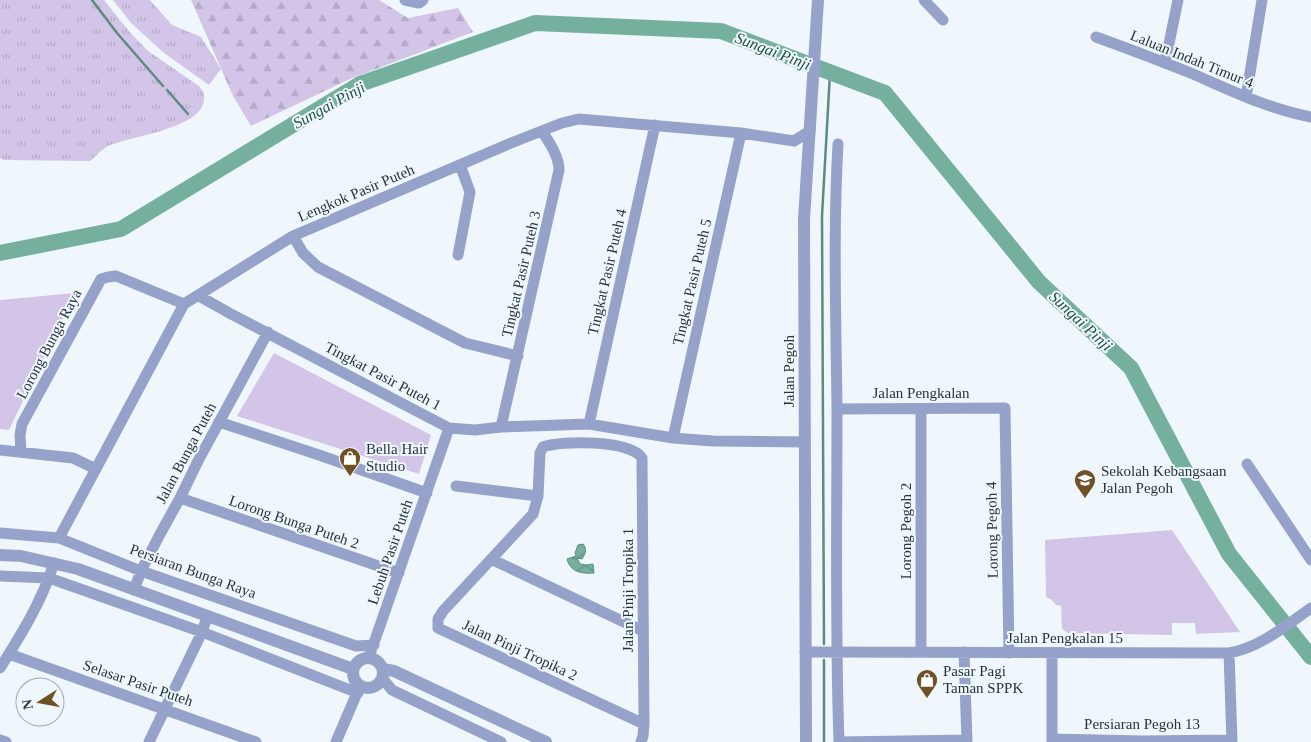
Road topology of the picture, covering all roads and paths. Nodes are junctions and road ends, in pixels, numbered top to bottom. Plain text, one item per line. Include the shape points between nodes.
1 (405, 0) edge
2 (423, 0) edge
3 (1178, 0) edge
4 (1262, 0) edge
5 (817, 1) edge
6 (925, 1) edge
7 (944, 20) dead end
8 (1096, 37) dead end
9 (1165, 63) junction
10 (1246, 97) junction
11 (1311, 117) edge
12 (655, 125) junction
13 (810, 129) junction
14 (542, 131) junction
15 (741, 133) junction
16 (794, 141) junction
17 (838, 144) dead end
18 (808, 157) junction
19 (460, 165) junction
20 (293, 236) junction
21 (458, 255) dead end
22 (199, 296) junction
23 (184, 304) junction
24 (268, 332) junction
25 (518, 356) junction
26 (1005, 408) joint
27 (836, 409) junction
28 (922, 409) junction
29 (220, 422) junction
30 (589, 424) junction
31 (501, 427) junction
32 (449, 428) junction
33 (673, 438) junction
34 (805, 442) junction
35 (0, 450) edge
36 (21, 452) junction
37 (1247, 464) dead end
38 (96, 469) junction
39 (456, 486) dead end
40 (427, 493) junction
41 (538, 496) junction
42 (180, 498) junction
43 (0, 533) edge
44 (58, 538) junction
45 (0, 555) edge
46 (491, 559) junction
47 (1311, 560) edge
48 (54, 563) junction
49 (141, 571) junction
50 (399, 573) junction
51 (0, 576) edge
52 (49, 578) junction
53 (134, 590) junction
54 (1311, 608) edge
55 (207, 617) junction
56 (643, 631) junction
57 (202, 632) junction
58 (374, 645) junction
59 (805, 652) junction
60 (837, 652) junction
61 (922, 652) junction
62 (964, 652) junction
63 (1008, 652) junction
64 (1052, 653) junction
65 (1229, 653) junction
66 (9, 654) junction
67 (369, 658) junction
68 (0, 668) edge
69 (353, 669) junction
70 (383, 674) junction
71 (359, 690) junction
72 (165, 709) junction
73 (644, 724) junction
74 (236, 738) edge
75 (0, 740) edge
76 (1052, 740) edge
77 (967, 741) edge
78 (1143, 741) edge
79 (1232, 741) edge
80 (6, 742) edge
81 (150, 742) edge
82 (256, 742) edge
83 (336, 742) edge
84 (501, 742) edge
85 (546, 742) edge
86 (641, 742) edge
87 (806, 742) edge
88 (839, 742) edge

1 - 2 street via 419,3
3 - 9 street
4 - 10 street
5 - 13 street, Jalan Pegoh
6 - 7 street
8 - 9 street, Laluan Indah Timur 4
9 - 10 street, Laluan Indah Timur 4
10 - 11 street, Laluan Indah Timur 4 via 1276,109
12 - 14 street, Lengkok Pasir Puteh via 579,119
12 - 15 street, Lengkok Pasir Puteh
12 - 30 street, Tingkat Pasir Puteh 4
13 - 16 street
13 - 18 street, Jalan Pegoh
14 - 19 street, Lengkok Pasir Puteh
14 - 25 street, Tingkat Pasir Puteh 3 via 559,170
15 - 16 street, Lengkok Pasir Puteh
15 - 33 street, Tingkat Pasir Puteh 5
16 - 18 street
17 - 27 street via 835,208
18 - 34 street, Jalan Pegoh via 804,219
19 - 20 street, Lengkok Pasir Puteh
19 - 21 street via 470,192
20 - 22 street, Lengkok Pasir Puteh
20 - 25 street via 303,253 318,267 465,343
22 - 23 street, Lengkok Pasir Puteh
22 - 24 street, Tingkat Pasir Puteh 1
23 - 36 street, Lorong Bunga Raya via 116,276 101,280 22,424
23 - 38 street
24 - 29 street, Jalan Bunga Puteh
24 - 32 street, Tingkat Pasir Puteh 1
25 - 31 street, Tingkat Pasir Puteh 3
26 - 28 street, Jalan Pengkalan
26 - 63 street, Lorong Pegoh 4
27 - 28 street, Jalan Pengkalan
27 - 60 street
28 - 61 street, Lorong Pegoh 2
29 - 40 street
29 - 42 street, Jalan Bunga Puteh
30 - 31 street, Tingkat Pasir Puteh 1
30 - 33 street, Tingkat Pasir Puteh 1
31 - 32 street, Tingkat Pasir Puteh 1
32 - 40 street, Lebuh Pasir Puteh
33 - 34 street, Tingkat Pasir Puteh 1
34 - 59 street, Jalan Pegoh
35 - 36 street
36 - 38 street via 73,458
37 - 47 street
38 - 44 street
39 - 41 street
40 - 50 street, Lebuh Pasir Puteh
41 - 46 street via 533,514
41 - 56 street, Jalan Pinji Tropika 1 via 540,453 550,444 580,441 625,448 639,454 642,458
42 - 49 street, Jalan Bunga Puteh
42 - 50 street, Lorong Bunga Puteh 2
43 - 44 street, Persiaran Bunga Raya
44 - 49 street, Persiaran Bunga Raya
45 - 48 street
46 - 56 street
46 - 73 street, Jalan Pinji Tropika 2 via 443,611 438,619 438,628
48 - 52 street
48 - 53 street
49 - 53 street, Jalan Bunga Puteh
49 - 58 street, Persiaran Bunga Raya via 356,646
50 - 58 street, Lebuh Pasir Puteh
51 - 52 street
52 - 57 street
52 - 66 street
53 - 55 street
54 - 65 street, Jalan Pengkalan 15 via 1267,639
55 - 57 street
55 - 69 street
56 - 73 street, Jalan Pinji Tropika 1
57 - 71 street
57 - 72 street
58 - 67 street, Lebuh Pasir Puteh
59 - 60 street, Jalan Pengkalan 15
59 - 87 street, Jalan Pegoh
60 - 61 street, Jalan Pengkalan 15
60 - 88 street
61 - 62 street, Jalan Pengkalan 15
62 - 63 street, Jalan Pengkalan 15
62 - 77 street
63 - 64 street, Jalan Pengkalan 15
64 - 65 street, Jalan Pengkalan 15
64 - 76 street
65 - 79 street
66 - 68 street
66 - 72 street, Selasar Pasir Puteh
67 - 69 street via 359,660
67 - 70 street via 375,659
69 - 71 street
70 - 71 street via 379,684
70 - 84 street via 392,690
70 - 85 street via 394,671
71 - 83 street
72 - 74 street, Selasar Pasir Puteh
72 - 81 street
73 - 86 street, Jalan Pinji Tropika 1
74 - 82 street, Selasar Pasir Puteh
75 - 80 street
76 - 78 street, Persiaran Pegoh 13
77 - 88 street
78 - 79 street, Persiaran Pegoh 13

